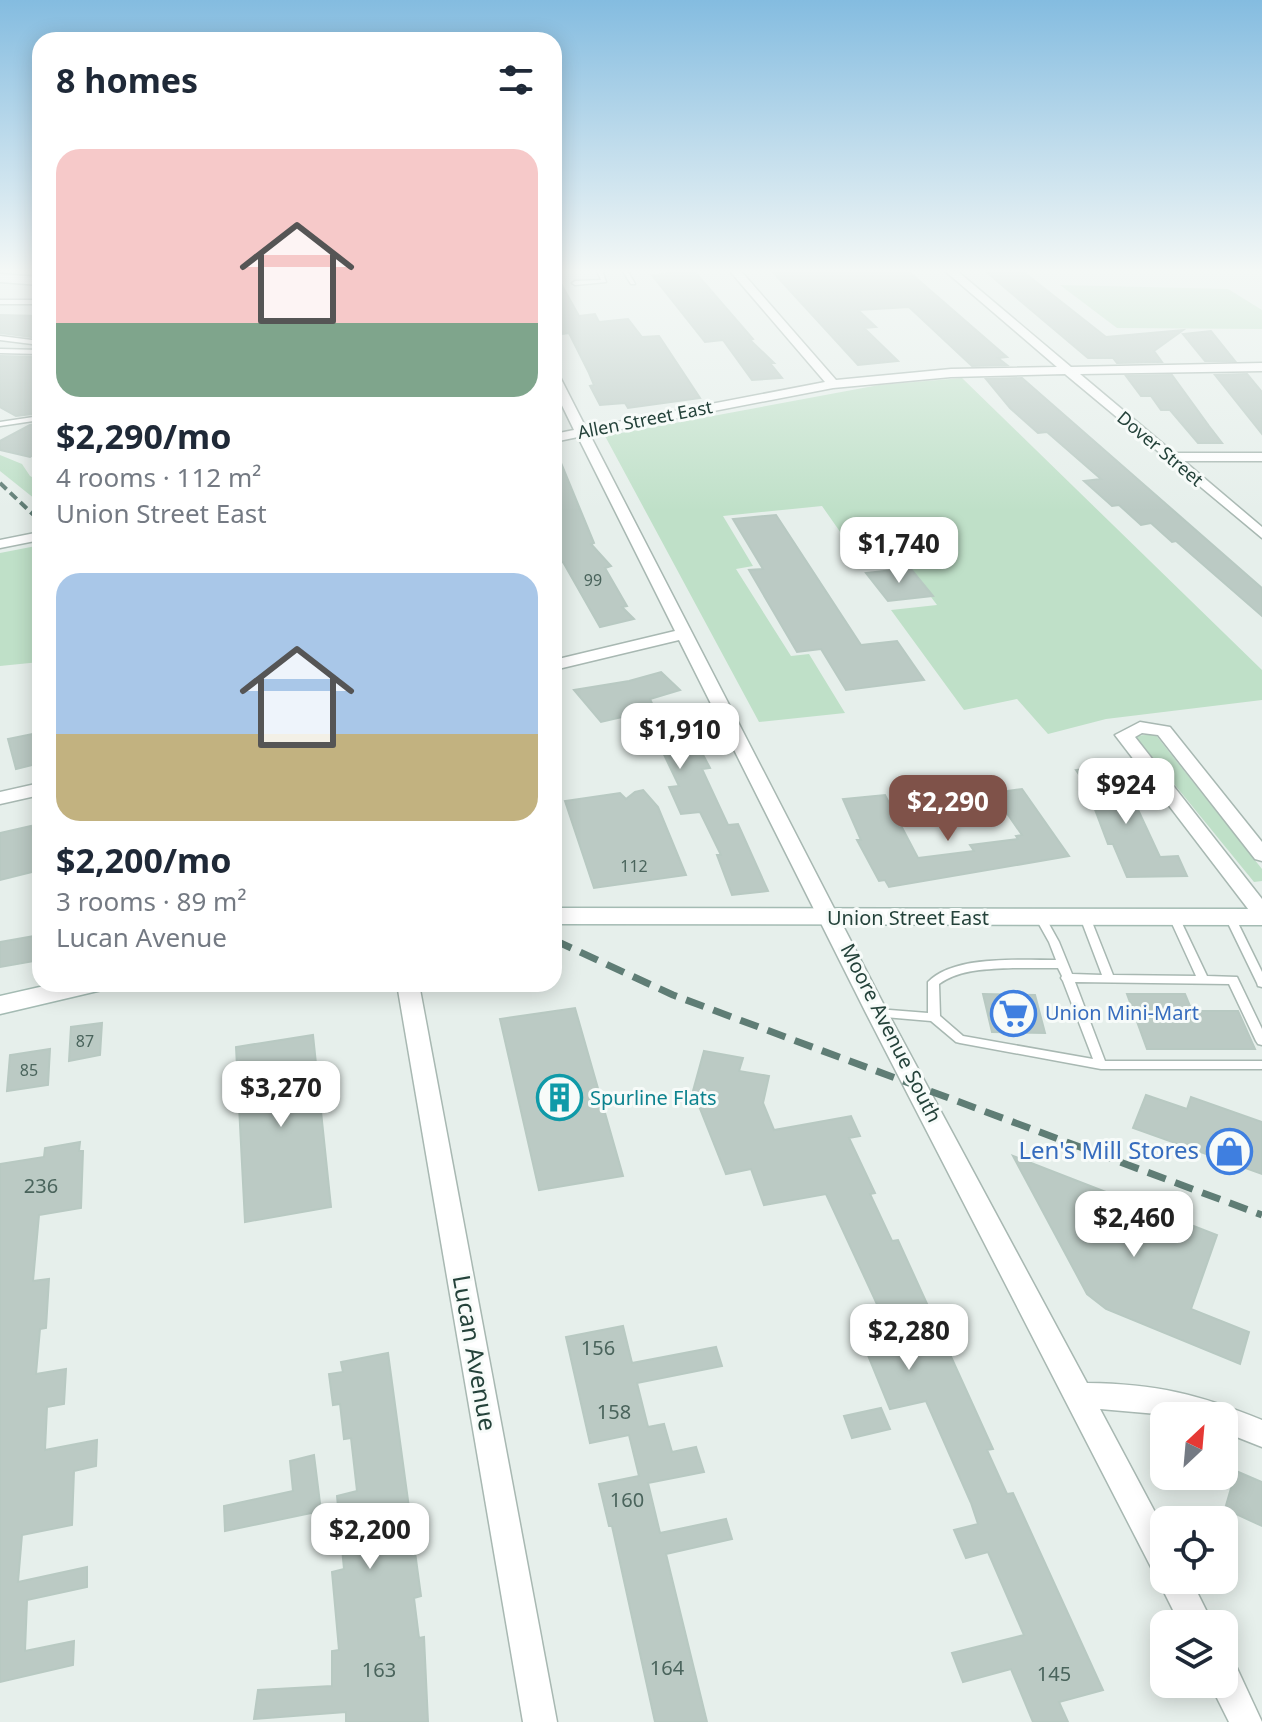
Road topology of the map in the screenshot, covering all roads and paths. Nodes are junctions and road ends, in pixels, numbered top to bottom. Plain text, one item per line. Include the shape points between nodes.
1 (804, 350) edge
2 (1043, 350) edge
3 (0, 351) edge
4 (32, 352) edge
5 (1262, 367) edge
6 (1066, 370) junction
7 (833, 384) junction
8 (562, 393) edge
9 (32, 419) edge
10 (0, 424) edge
11 (582, 433) junction
12 (562, 437) edge
13 (1170, 457) junction
14 (1262, 457) edge
15 (1262, 534) edge
16 (32, 538) edge
17 (0, 544) edge
18 (685, 634) junction
19 (562, 663) edge
20 (32, 791) edge
21 (0, 798) edge
22 (1262, 855) edge
23 (1262, 915) edge
24 (562, 916) edge
25 (1040, 917) junction
26 (1085, 917) junction
27 (1174, 917) junction
28 (1230, 917) junction
29 (831, 918) junction
30 (1061, 964) junction
31 (1066, 978) junction
32 (1109, 979) junction
33 (1203, 980) junction
34 (1262, 983) edge
35 (58, 992) edge
36 (409, 992) edge
37 (0, 1005) edge
38 (877, 1013) junction
39 (934, 1017) junction
40 (1262, 1041) edge
41 (1101, 1065) junction
42 (1262, 1065) edge
43 (1080, 1396) junction
44 (1179, 1402) edge
45 (1238, 1424) edge
46 (1262, 1434) edge
47 (1150, 1533) edge
48 (1234, 1698) edge
49 (540, 1722) edge
50 (1247, 1722) edge

1 - 7 street
2 - 6 street, Dover Street
3 - 4 lane
5 - 6 street, Allen Street East
6 - 7 street, Allen Street East
6 - 13 street, Dover Street
7 - 11 street, Allen Street East
8 - 11 street, Moore Avenue South
9 - 10 lane
11 - 12 street, Allen Street East
11 - 18 street, Moore Avenue South
13 - 14 street
13 - 15 street, Dover Street
16 - 17 street
18 - 19 street
18 - 29 street, Moore Avenue South
20 - 21 street
22 - 23 street via 1164,731 1140,727 1124,735
23 - 28 street, Union Street East
24 - 29 street, Union Street East
25 - 26 street, Union Street East
25 - 29 street, Union Street East
25 - 30 lane
26 - 27 street, Union Street East
26 - 32 lane
27 - 28 street, Union Street East
27 - 33 lane
28 - 34 lane
29 - 38 street, Moore Avenue South
30 - 31 lane
30 - 39 lane via 1005,963 941,974 933,982
31 - 32 lane
31 - 41 lane
32 - 33 lane
33 - 40 lane via 1233,980
35 - 37 street
36 - 49 street, Lucan Avenue
38 - 39 lane
38 - 43 street, Moore Avenue South
39 - 41 lane via 960,1039
41 - 42 lane
43 - 44 street
43 - 47 street, Moore Avenue South
45 - 46 street
48 - 50 street

